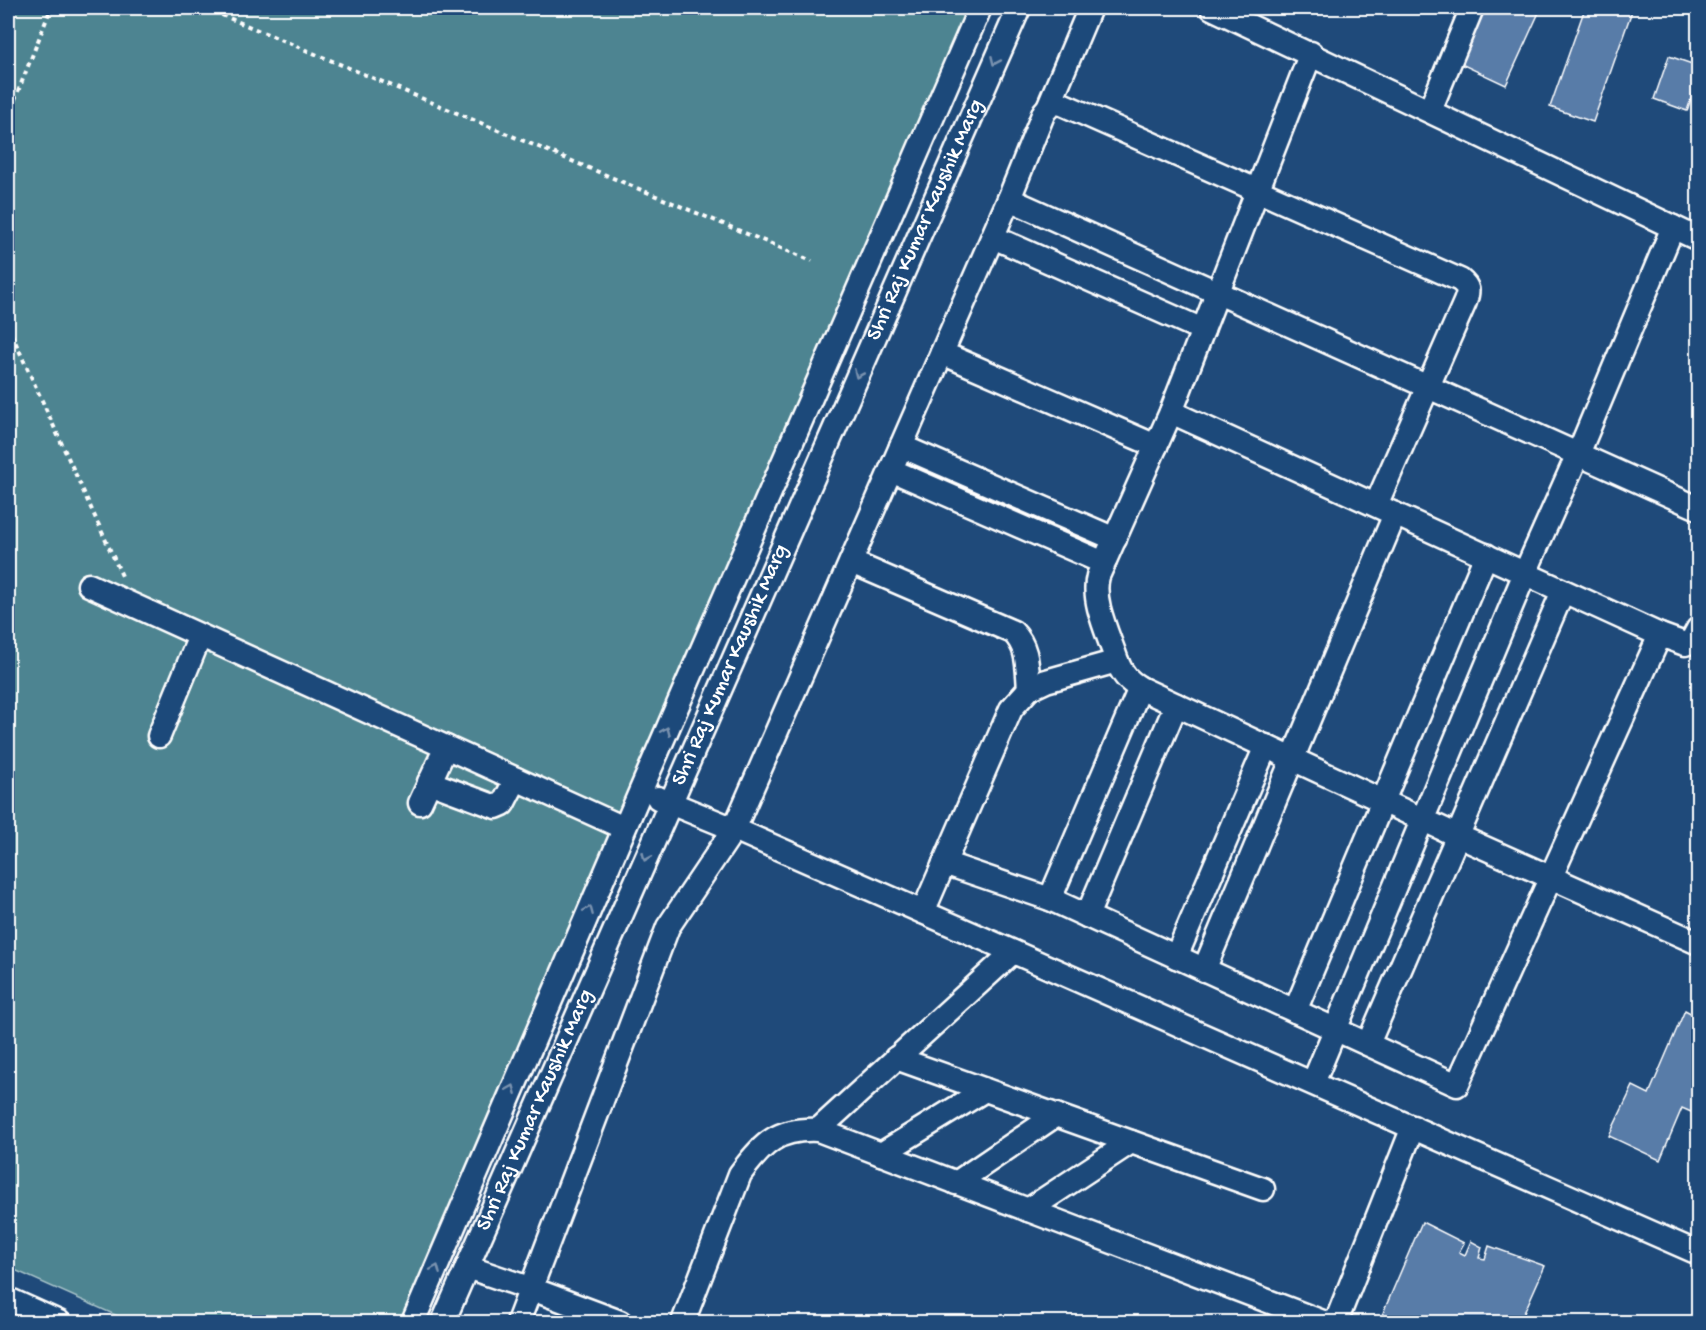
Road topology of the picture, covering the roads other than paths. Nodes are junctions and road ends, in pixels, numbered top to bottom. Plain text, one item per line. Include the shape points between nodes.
1 (980, 8) edge
2 (1019, 8) edge
3 (1090, 8) edge
4 (1212, 8) edge
5 (1472, 8) edge
6 (1311, 53) junction
7 (1050, 105) junction
8 (1430, 110) junction
9 (921, 141) junction
10 (954, 156) junction
11 (1257, 190) junction
12 (1009, 200) junction
13 (1673, 227) junction
14 (993, 237) junction
15 (1698, 239) edge
16 (1218, 293) junction
17 (1203, 330) junction
18 (942, 353) junction
19 (1428, 387) junction
20 (1171, 412) junction
21 (901, 446) junction
22 (1156, 446) junction
23 (1578, 454) junction
24 (891, 470) junction
25 (1698, 508) edge
26 (1386, 510) junction
27 (1114, 539) junction
28 (1486, 555) junction
29 (851, 562) junction
30 (1104, 563) junction
31 (1525, 573) junction
32 (89, 585) dead end
33 (1563, 591) junction
34 (1698, 629) edge
35 (1660, 635) junction
36 (200, 636) junction
37 (1117, 661) junction
38 (1140, 688) junction
39 (1029, 689) junction
40 (1176, 705) junction
41 (159, 736) dead end
42 (1266, 746) junction
43 (446, 747) junction
44 (1292, 759) junction
45 (516, 779) junction
46 (429, 782) junction
47 (641, 790) junction
48 (1383, 801) junction
49 (420, 803) dead end
50 (670, 804) junction
51 (1424, 820) junction
52 (624, 828) junction
53 (734, 829) junction
54 (1458, 836) junction
55 (944, 863) junction
56 (1551, 876) junction
57 (1050, 899) junction
58 (923, 912) junction
59 (1087, 916) junction
60 (1698, 943) edge
61 (1013, 952) junction
62 (1176, 957) junction
63 (1204, 970) junction
64 (1295, 1011) junction
65 (1335, 1029) junction
66 (1368, 1044) junction
67 (897, 1059) junction
68 (1313, 1083) junction
69 (985, 1090) junction
70 (1056, 1115) junction
71 (1413, 1127) junction
72 (818, 1130) junction
73 (1131, 1142) junction
74 (881, 1154) junction
75 (957, 1183) junction
76 (1263, 1189) dead end
77 (1028, 1210) junction
78 (1698, 1253) edge
79 (467, 1267) junction
80 (532, 1289) junction
81 (8, 1299) edge
82 (59, 1323) edge
83 (413, 1323) edge
84 (443, 1323) edge
85 (518, 1323) edge
86 (620, 1323) edge
87 (683, 1323) edge
88 (1323, 1323) edge
89 (1336, 1323) edge

1 - 9 street, Shri Raj Kumar Kaushik Marg
2 -> 10 street, Shri Raj Kumar Kaushik Marg
3 - 7 street
4 - 6 street
5 - 8 street
6 - 8 street
6 - 11 street
7 - 11 street via 1062,104
7 - 12 street
8 - 13 street
9 - 10 street
47 -> 9 street, Shri Raj Kumar Kaushik Marg
10 -> 50 street, Shri Raj Kumar Kaushik Marg
11 - 16 street
11 - 19 street via 1467,285 1469,292
12 - 14 street
12 - 16 street
13 - 15 street
13 - 23 street
14 - 17 street
14 - 18 street
16 - 17 street
16 - 19 street
17 - 20 street
18 - 21 street
18 - 22 street
19 - 23 street
19 - 26 street
20 - 22 street
20 - 26 street
21 - 24 street
21 - 27 street
22 - 27 street
23 - 25 street
23 - 31 street
24 - 29 street
24 - 30 street
26 - 28 street
26 - 44 street
27 - 30 street
28 - 31 street
28 - 48 street
29 - 39 street via 1013,632 1026,649
29 - 53 street
30 - 37 street via 1096,594
31 - 33 street
31 - 51 street
32 - 36 street
33 - 35 street
33 - 54 street
34 - 35 street via 1691,642 1685,644
35 - 56 street
36 - 41 street
36 - 43 street
37 - 38 street via 1128,681
37 - 39 street
38 - 40 street
38 - 57 street
39 - 55 street via 1011,709
40 - 42 street
40 - 59 street
42 - 44 street
42 - 62 street
43 - 45 street
43 - 46 street
44 - 48 street
44 - 63 street
45 - 46 street via 503,804 496,807
45 - 52 street
46 - 49 street
47 - 50 street
47 - 52 street, Shri Raj Kumar Kaushik Marg
48 - 51 street
48 - 64 street
50 - 53 street
50 -> 79 street, Shri Raj Kumar Kaushik Marg
51 - 54 street
51 - 65 street
83 -> 52 street, Shri Raj Kumar Kaushik Marg
53 - 58 street
53 - 80 street via 668,927
54 - 56 street
54 - 66 street
55 - 57 street
55 - 58 street
56 - 60 street
56 - 66 street via 1457,1085
57 - 59 street
58 - 61 street
59 - 62 street
61 - 67 street
61 - 68 street
62 - 63 street
63 - 64 street
64 - 65 street
65 - 66 street
65 - 68 street
67 - 69 street
67 - 72 street
68 - 71 street
69 - 70 street
69 - 74 street
70 - 73 street
70 - 75 street
71 - 78 street
71 - 89 street
72 - 74 street
72 - 87 street via 796,1129 771,1139 740,1174
73 - 76 street
73 - 77 street
74 - 75 street
75 - 77 street
77 - 88 street
79 - 80 street
79 - 84 street, Shri Raj Kumar Kaushik Marg
80 - 85 street
80 - 86 street
81 - 82 street

